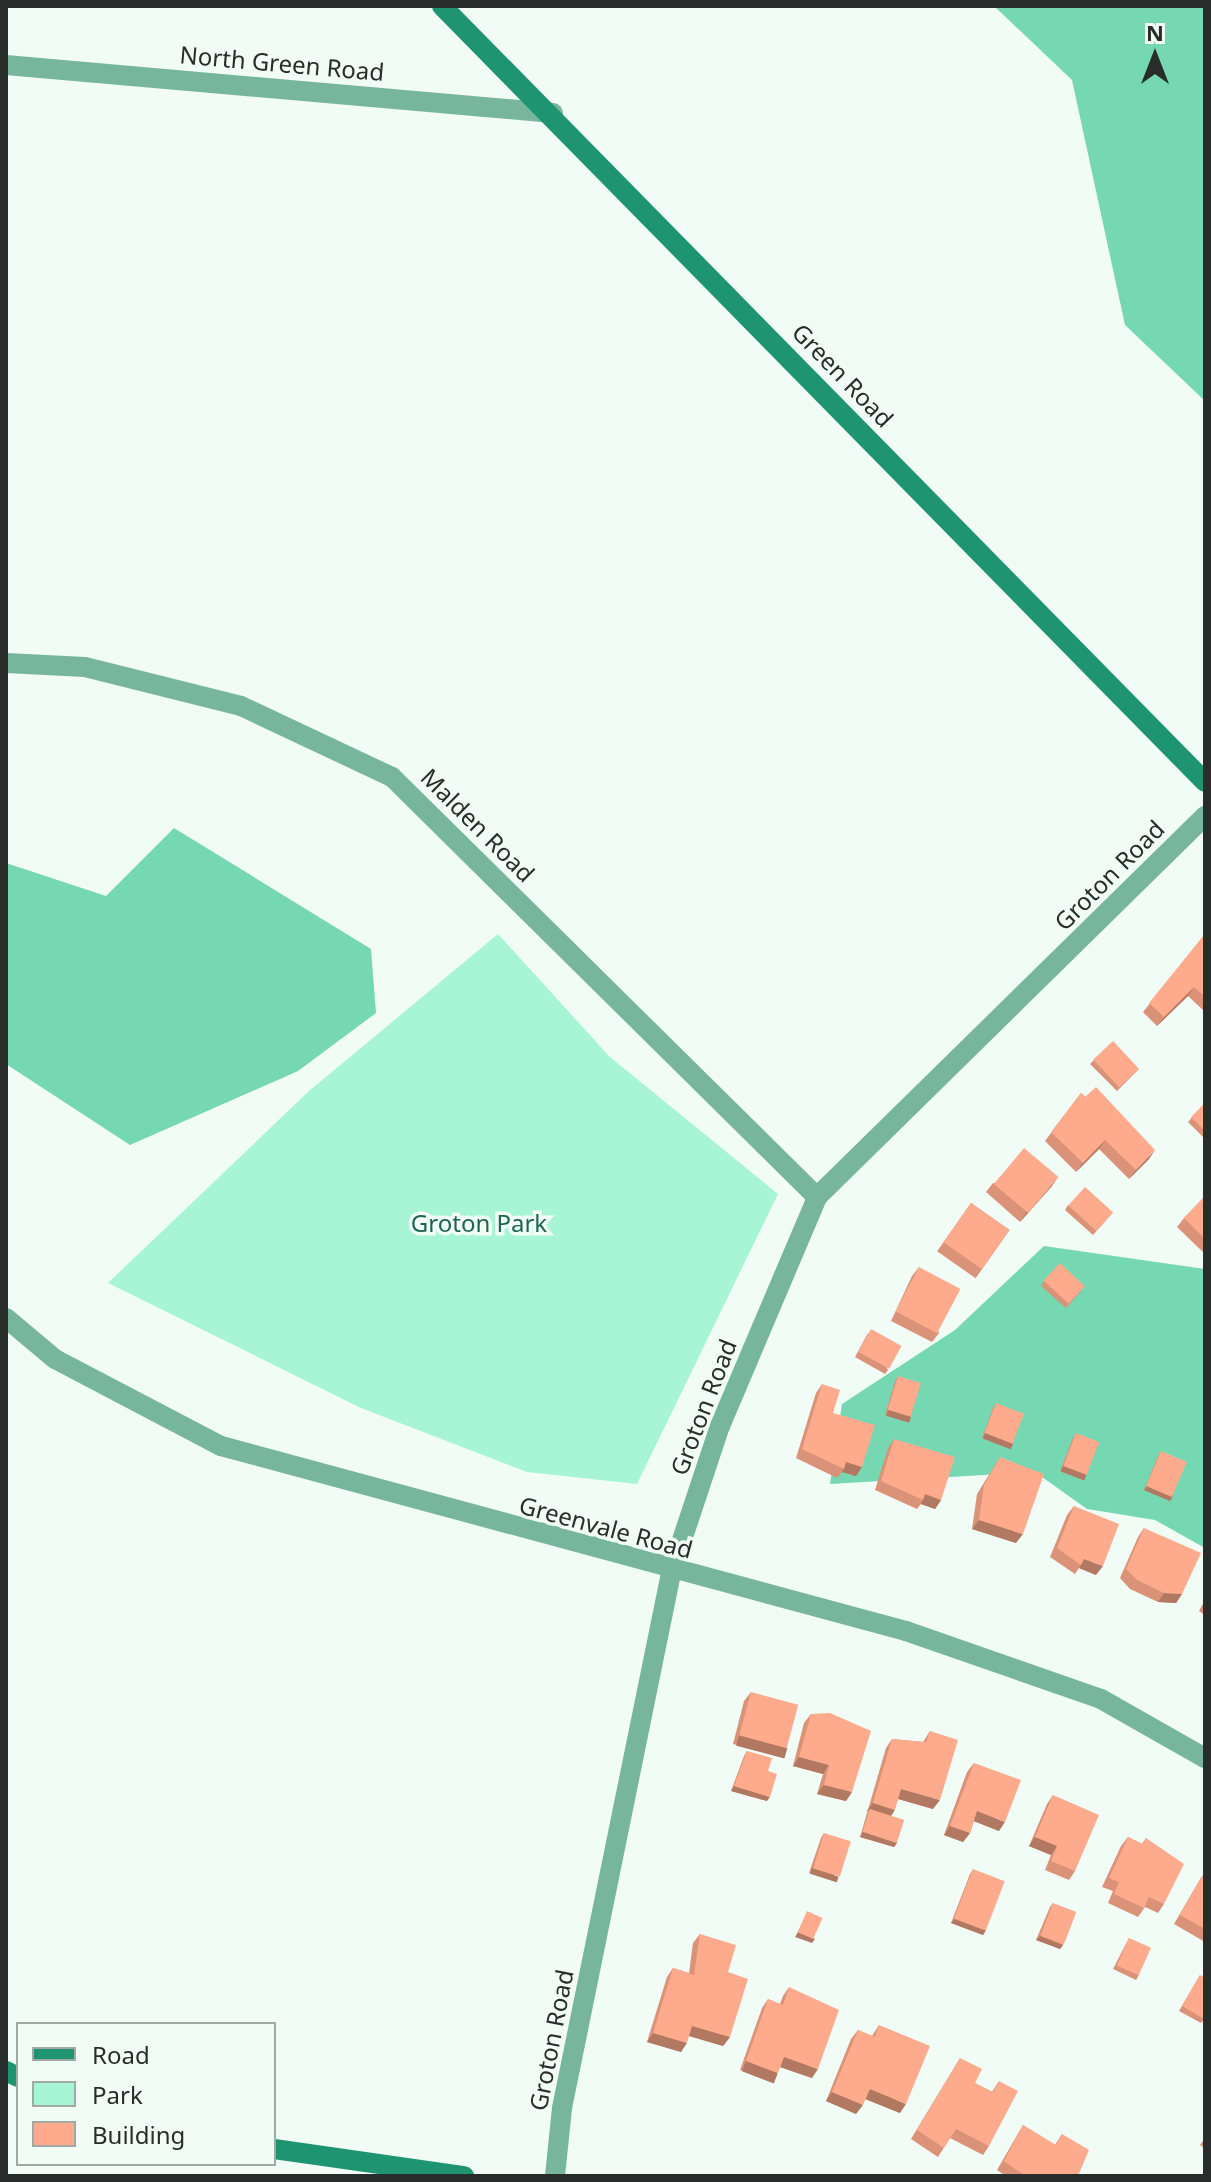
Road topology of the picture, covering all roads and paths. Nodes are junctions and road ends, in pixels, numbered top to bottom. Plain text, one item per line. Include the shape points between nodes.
1 (442, 6) edge
2 (6, 65) edge
3 (553, 113) junction
4 (6, 663) edge
5 (1205, 782) edge
6 (1205, 816) edge
7 (817, 1197) junction
8 (6, 1318) edge
9 (671, 1573) junction
10 (1205, 1758) edge
11 (276, 2149) edge
12 (464, 2176) edge
13 (555, 2176) edge

1 - 3 main road, Green Road
2 - 3 street, North Green Road
3 - 5 main road, Green Road
4 - 7 street, Malden Road via 85,667 241,706 392,777
6 - 7 street, Groton Road
7 - 9 street, Groton Road via 720,1426
8 - 9 street, Greenvale Road via 55,1359 221,1446
9 - 10 street, Greenvale Road via 906,1631 1086,1694
9 - 13 street, Groton Road via 562,2108
11 - 12 main road

